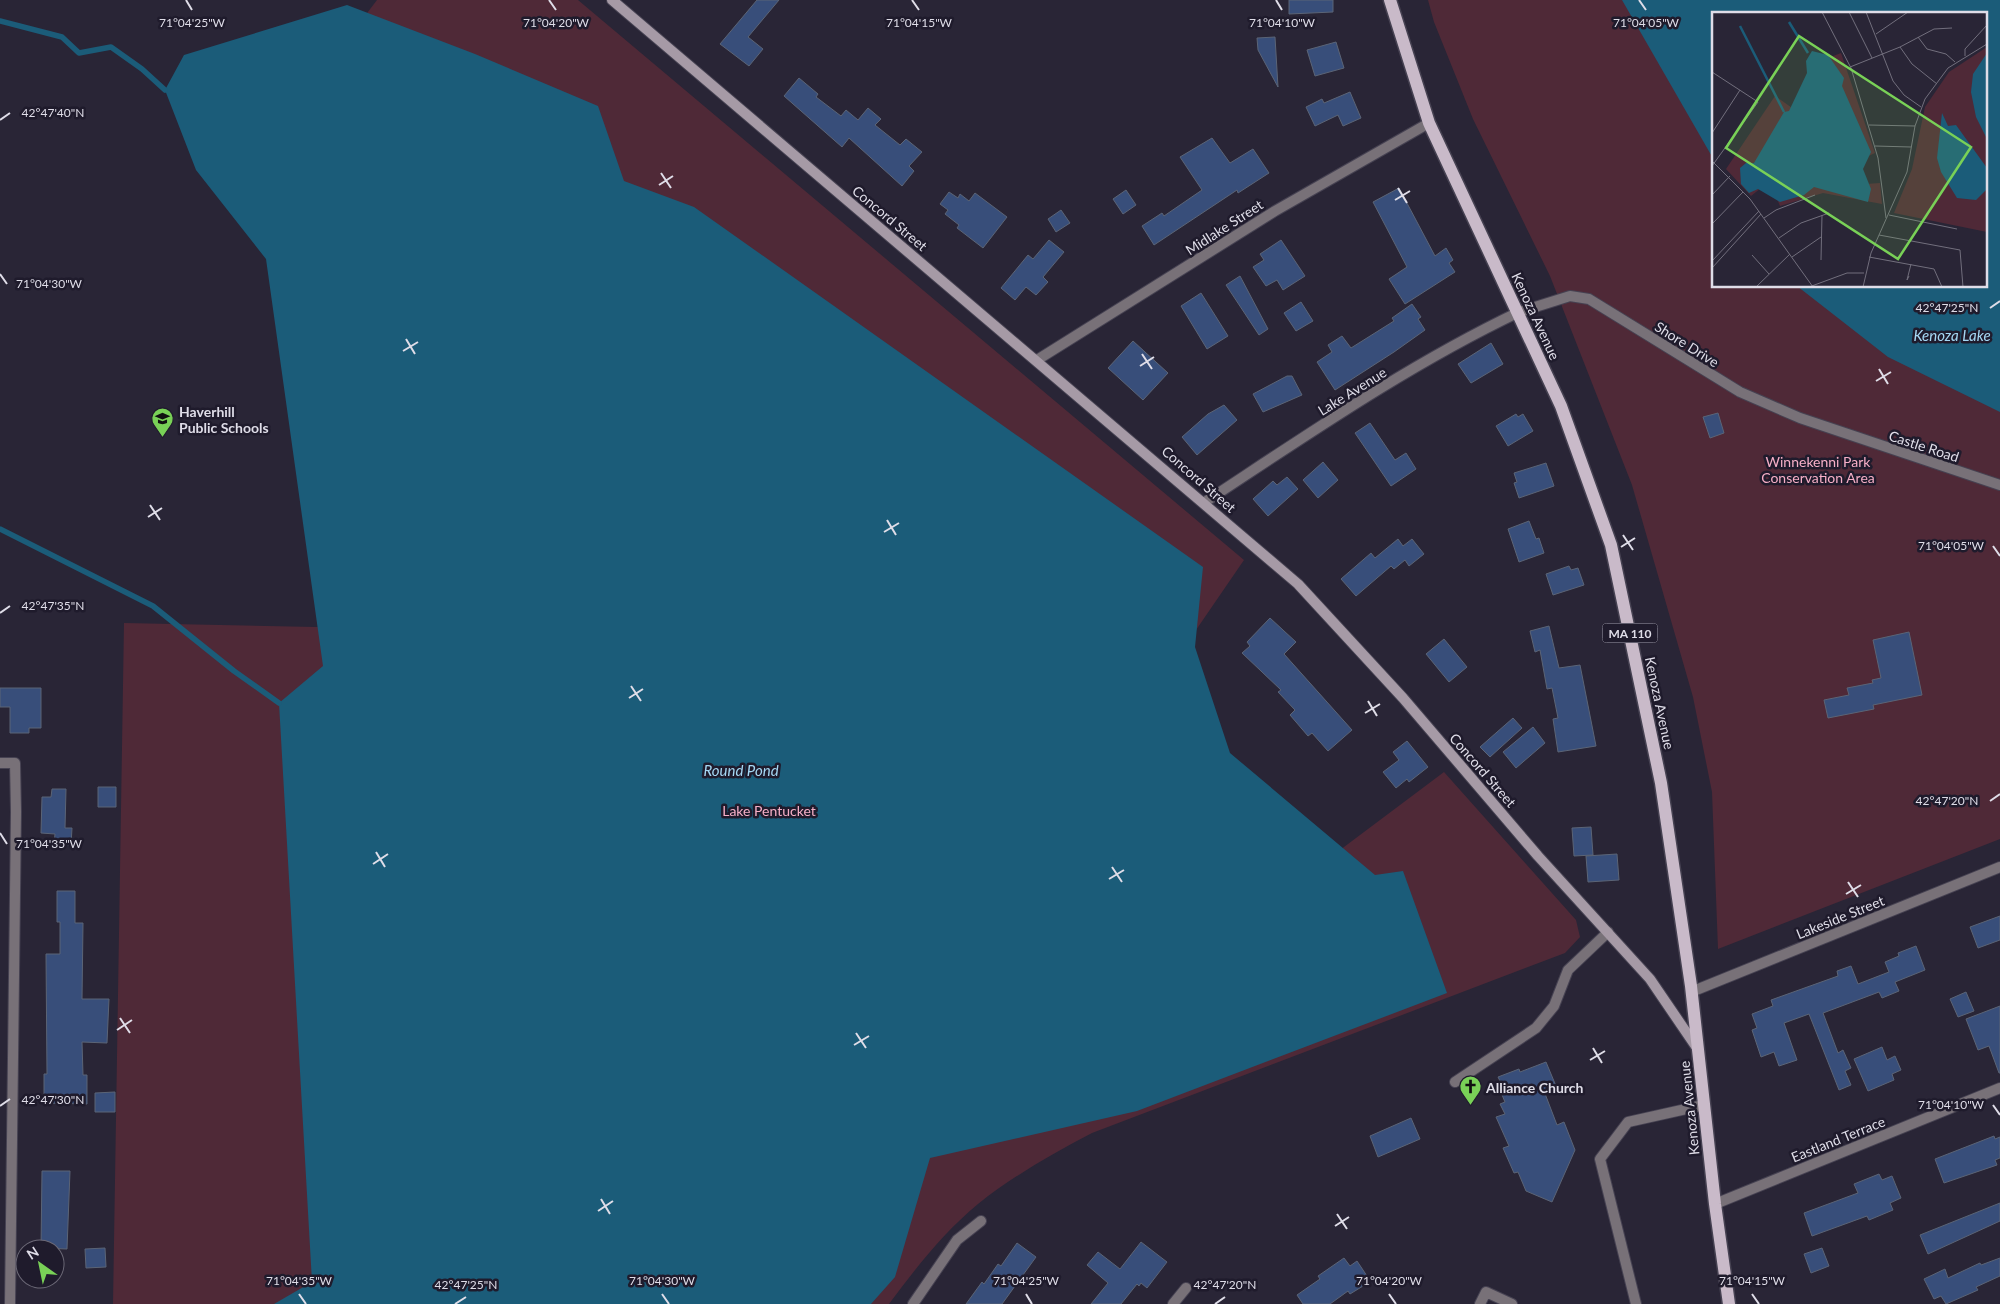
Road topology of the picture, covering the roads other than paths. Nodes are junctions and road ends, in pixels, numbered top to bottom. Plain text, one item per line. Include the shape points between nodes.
1 (612, 0) edge
2 (1390, 0) edge
3 (1429, 123) junction
4 (1519, 312) junction
5 (1037, 360) junction
6 (1840, 432) joint
7 (2000, 485) edge
8 (1205, 502) junction
9 (0, 763) edge
10 (2000, 867) edge
11 (1608, 932) junction
12 (1691, 992) junction
13 (1698, 1049) junction
14 (1455, 1082) dead end
15 (2000, 1088) edge
16 (1704, 1105) junction
17 (1715, 1204) junction
18 (981, 1221) dead end
19 (1186, 1288) dead end
20 (10, 1304) edge
21 (913, 1304) edge
22 (1173, 1304) edge
23 (1480, 1304) edge
24 (1512, 1304) edge
25 (1636, 1304) edge
26 (1729, 1304) edge

1 - 5 main road, Concord Street
2 - 3 main road, Kenoza Avenue / MA 110
3 - 4 main road, Kenoza Avenue / MA 110
3 - 5 street, Midlake Street via 1275,211
4 - 6 street, Shore Drive via 1570,296 1589,299 1740,392
4 - 8 street, Lake Avenue via 1467,337 1381,387
4 - 12 main road, Kenoza Avenue / MA 110 via 1561,406 1611,545 1661,784
5 - 8 main road, Concord Street
6 - 7 street, Castle Road
8 - 11 main road, Concord Street via 1298,584 1403,698 1538,856
9 - 20 street via 15,764
10 - 12 street, Lakeside Street
11 - 13 main road, Concord Street via 1650,979
11 - 14 street via 1568,970 1554,1006 1536,1028
12 - 13 main road, Kenoza Avenue / MA 110
13 - 16 main road, Kenoza Avenue / MA 110
15 - 17 street, Eastland Terrace
16 - 17 main road, Kenoza Avenue / MA 110
16 - 25 street via 1628,1122 1600,1160
17 - 26 main road, Kenoza Avenue / MA 110
18 - 21 street via 957,1240
19 - 22 street
23 - 24 street via 1486,1292

